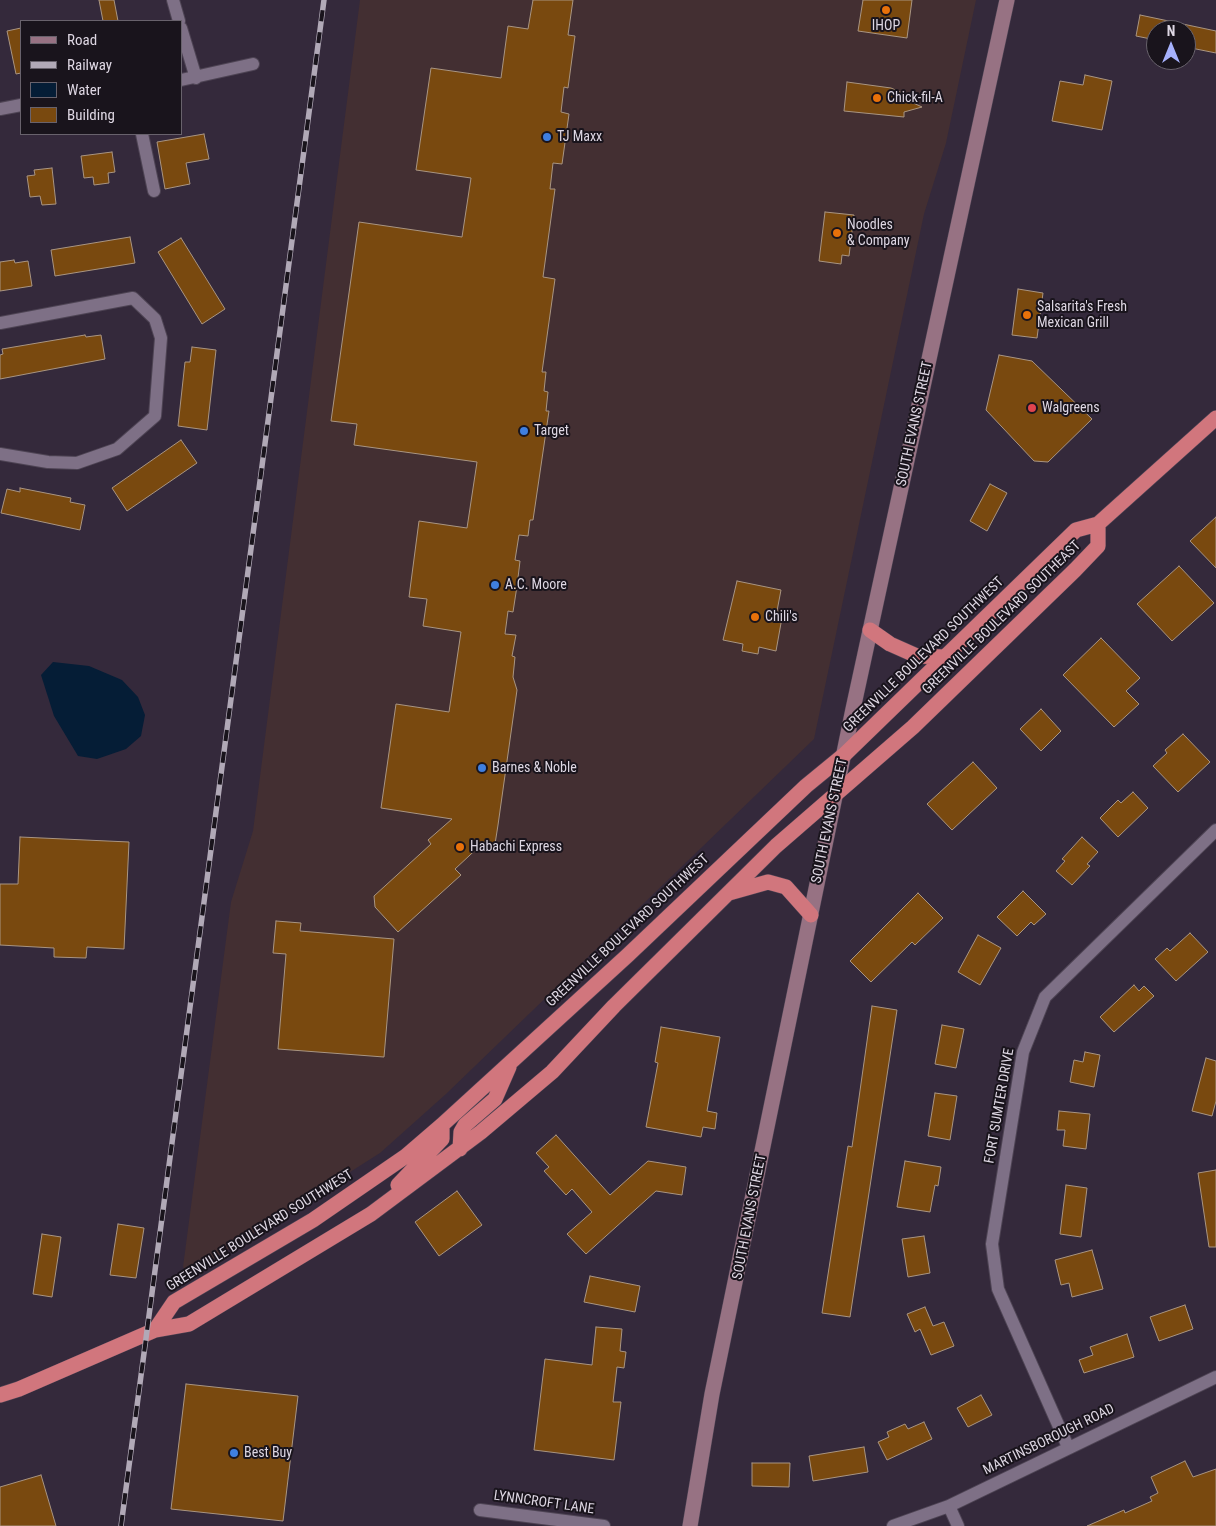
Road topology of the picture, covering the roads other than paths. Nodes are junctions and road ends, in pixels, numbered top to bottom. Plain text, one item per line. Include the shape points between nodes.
1 (173, 0) edge
2 (1007, 0) edge
3 (179, 20) edge
4 (182, 31) edge
5 (253, 64) dead end
6 (196, 78) junction
7 (182, 80) edge
8 (20, 105) edge
9 (0, 108) edge
10 (142, 135) edge
11 (154, 191) dead end
12 (0, 323) edge
13 (1216, 418) edge
14 (0, 454) edge
15 (1098, 524) junction
16 (870, 630) junction
17 (945, 657) junction
18 (845, 754) junction
19 (837, 792) junction
20 (1216, 830) edge
21 (726, 894) junction
22 (811, 915) junction
23 (512, 1061) junction
24 (442, 1125) junction
25 (460, 1149) junction
26 (384, 1204) junction
27 (155, 1330) junction
28 (1216, 1377) edge
29 (0, 1395) edge
30 (1068, 1447) junction
31 (949, 1506) junction
32 (480, 1510) dead end
33 (604, 1526) edge
34 (690, 1526) edge
35 (893, 1526) edge
36 (958, 1526) edge

1 - 3 street
2 - 16 main road, SOUTH EVANS STREET
4 - 6 street
5 - 6 street
6 - 7 street
8 - 9 street
10 - 11 street
12 - 14 street via 133,298 155,319 162,338 155,416 117,449 78,463
13 - 15 highway
15 - 17 highway, GREENVILLE BOULEVARD SOUTHWEST via 1076,530
15 - 19 highway, GREENVILLE BOULEVARD SOUTHEAST via 1098,546 1075,570 913,727
16 - 17 highway via 890,644 917,656
16 - 18 main road, SOUTH EVANS STREET
17 - 18 highway, GREENVILLE BOULEVARD SOUTHWEST
18 - 19 main road, SOUTH EVANS STREET
18 - 23 highway, GREENVILLE BOULEVARD SOUTHWEST via 806,786
19 - 21 highway
19 - 22 main road, SOUTH EVANS STREET
20 - 30 street, FORT SUMTER DRIVE via 1045,998 1023,1052 992,1244 998,1289
21 - 22 highway via 768,882 786,888
21 - 25 highway via 552,1072
22 - 34 main road, SOUTH EVANS STREET via 712,1394
23 - 24 highway, GREENVILLE BOULEVARD SOUTHWEST
23 - 25 highway via 495,1099 465,1125
24 - 26 highway via 442,1139 406,1175
24 - 27 highway, GREENVILLE BOULEVARD SOUTHWEST via 406,1156 313,1220 174,1302
25 - 26 highway
26 - 27 highway via 190,1324
27 - 29 highway
28 - 30 street, MARTINSBOROUGH ROAD
30 - 31 street, MARTINSBOROUGH ROAD
31 - 35 street, MARTINSBOROUGH ROAD
31 - 36 street
32 - 33 street, LYNNCROFT LANE

